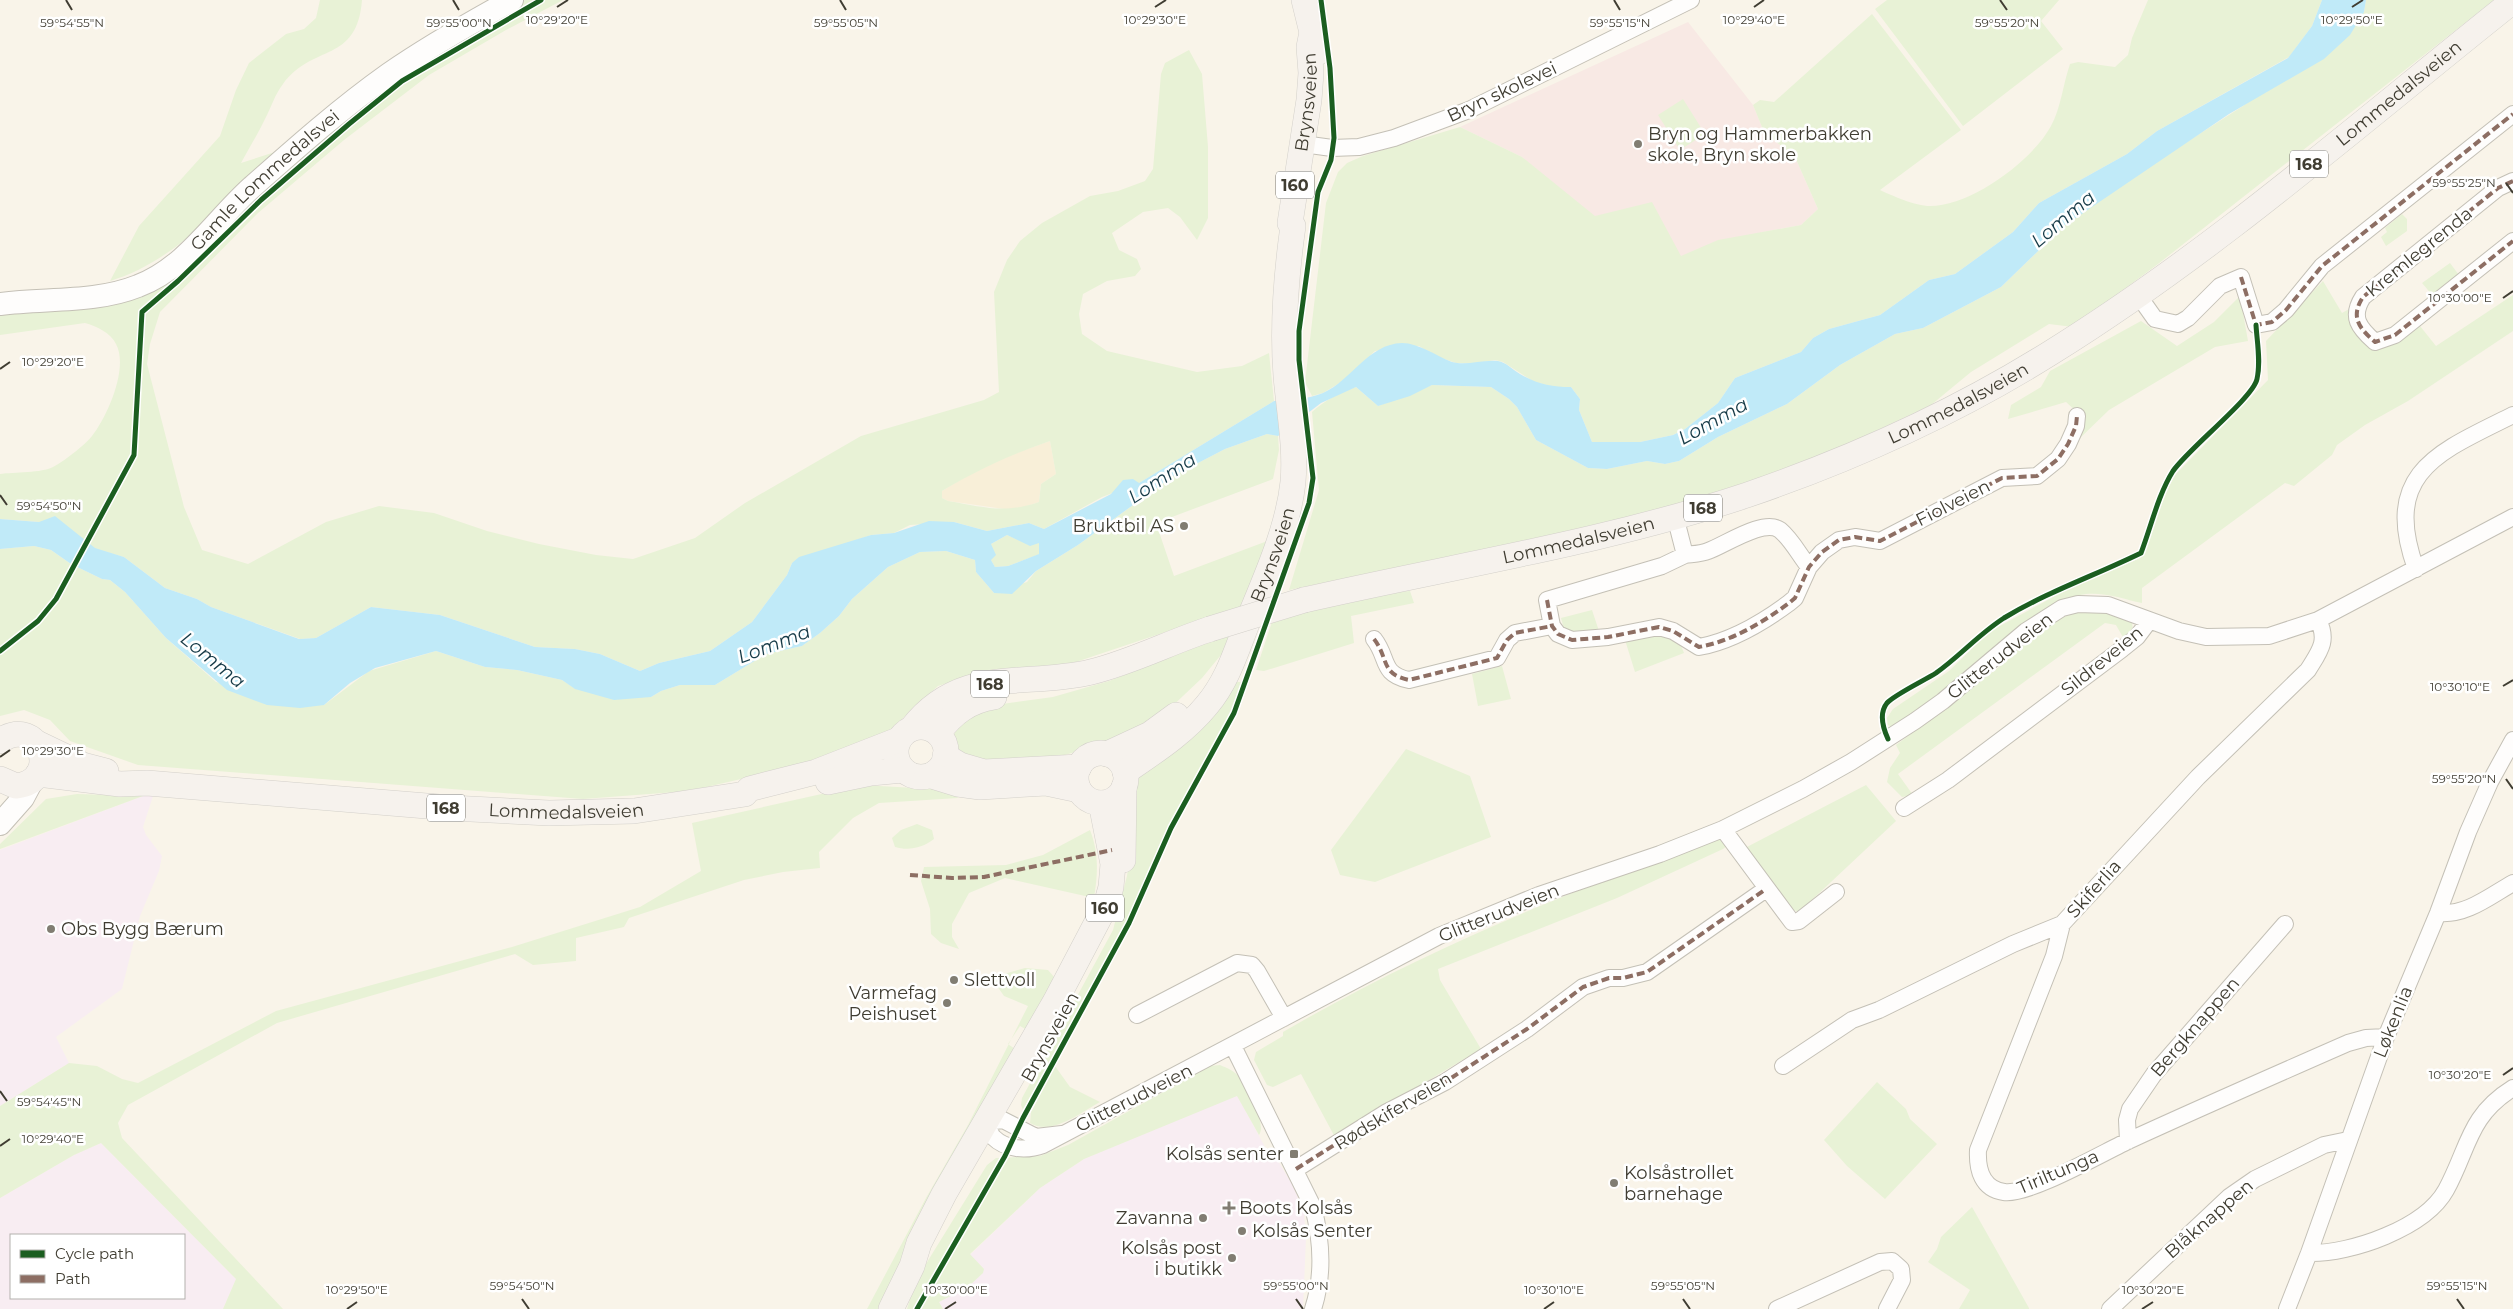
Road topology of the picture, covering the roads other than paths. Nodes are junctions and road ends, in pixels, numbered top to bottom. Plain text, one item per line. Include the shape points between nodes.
1 (512, 0) edge
2 (1304, 0) edge
3 (1691, 0) edge
4 (2513, 1) edge
5 (2513, 114) edge
6 (1309, 145) junction
7 (2513, 180) edge
8 (2513, 240) edge
9 (2138, 295) junction
10 (0, 304) edge
11 (2513, 415) edge
12 (2077, 416) dead end
13 (1675, 516) junction
14 (2513, 516) edge
15 (1685, 555) junction
16 (1809, 567) junction
17 (2416, 569) junction
18 (2318, 620) junction
19 (2149, 621) junction
20 (1552, 626) junction
21 (1243, 634) junction
22 (1374, 639) dead end
23 (1083, 674) junction
24 (905, 734) junction
25 (2, 738) edge
26 (2513, 740) edge
27 (37, 743) junction
28 (1107, 754) junction
29 (938, 755) junction
30 (903, 770) junction
31 (35, 778) junction
32 (1079, 778) junction
33 (0, 779) edge
34 (1124, 779) junction
35 (147, 783) junction
36 (745, 794) junction
37 (1101, 803) junction
38 (1904, 808) dead end
39 (0, 824) edge
40 (1723, 829) junction
41 (2513, 883) edge
42 (1766, 889) junction
43 (1836, 892) dead end
44 (2438, 914) junction
45 (2062, 924) junction
46 (2285, 924) dead end
47 (1137, 1015) dead end
48 (1284, 1018) junction
49 (2386, 1037) junction
50 (1233, 1046) junction
51 (1783, 1066) dead end
52 (2513, 1088) edge
53 (994, 1126) junction
54 (2348, 1140) junction
55 (2128, 1141) junction
56 (1296, 1169) junction
57 (2309, 1253) junction
58 (891, 1309) edge
59 (1314, 1309) edge
60 (1777, 1309) edge
61 (1887, 1309) edge
62 (2110, 1309) edge
63 (2287, 1309) edge

1 - 10 street, Gamle Lommedalsvei via 373,86 250,188 174,265 154,278 112,293
2 - 6 main road, Brynsveien / 160 via 1316,49 1322,97
3 - 6 street, Bryn skolevei via 1469,110 1394,138 1359,147
4 - 9 main road, Lommedalsveien / 168 via 2249,212
5 - 9 street via 2322,266 2272,322 2256,325 2241,277 2220,286 2178,324 2155,319
6 - 21 main road, Brynsveien / 160 via 1293,226 1284,307 1293,472 1290,500
7 - 8 street, Kremlegrenda via 2498,188 2362,297 2356,306 2357,320 2363,331 2375,342 2395,334
9 - 13 main road, Lommedalsveien / 168 via 2075,337 1978,394 1844,457 1746,495
11 - 17 street via 2440,453 2415,478 2407,501 2405,522 2407,542
12 - 16 street, Fiolveien via 2076,426 2058,459 2037,476 2002,478 1880,541 1844,538 1822,552
13 - 15 street
13 - 23 main road, Lommedalsveien / 168, bridge via 1528,552 1304,600
14 - 17 street, Sildreveien
15 - 16 street via 1705,552 1769,526 1785,535
15 - 20 street via 1662,566 1547,600
16 - 20 street, Fiolveien via 1795,598 1789,603 1743,632 1715,644 1699,647 1659,627 1572,640 1558,634
17 - 18 street, Sildreveien
18 - 19 street, Sildreveien via 2269,636 2244,638 2206,637
18 - 45 street, Skiferlia via 2324,631 2323,639 2308,670 2198,777
19 - 38 street, Sildreveien via 2137,638 1948,780
19 - 40 street, Glitterudveien via 2108,605 2086,603 2062,608 2026,631 1943,701 1877,746 1803,789
20 - 22 street via 1515,633 1497,658 1409,680 1390,672
21 - 28 main road, Brynsveien / 160 via 1201,690 1169,722
21 - 34 main road, Brynsveien / 160 via 1236,658 1206,706 1175,737
23 - 24 main road, Lommedalsveien / 168 via 961,690 930,707
23 - 29 main road, Lommedalsveien / 168 via 1058,686 975,701 958,711
24 - 29 main road, 168 via 929,728
24 - 30 main road via 895,754
24 - 36 main road, Lommedalsveien / 168 via 816,772 749,789
25 - 27 main road, 168 via 19,734
26 - 44 street, Løkenlia via 2468,832
27 - 31 main road via 42,757
27 - 35 main road, Lommedalsveien / 168 via 83,765
28 - 32 main road, 160 via 1096,753 1087,757
28 - 34 main road via 1121,763
29 - 30 main road, 168 via 914,777
29 - 32 main road, 168 via 958,784 980,787
30 - 36 main road, Lommedalsveien / 168 via 871,773 750,797
31 - 33 main road, 168 via 16,786
31 - 35 main road, Lommedalsveien / 168
31 - 39 street via 23,798
32 - 37 main road via 1087,798
34 - 37 main road, 160 via 1114,799
34 - 53 main road, Brynsveien / 160 via 1124,858 1107,928 1092,962
35 - 36 main road, Lommedalsveien / 168 via 549,813 642,810
37 - 53 main road, Brynsveien / 160 via 1113,864 1106,906
40 - 42 street
40 - 48 street, Glitterudveien via 1461,926
41 - 44 street via 2466,909
42 - 43 street via 1788,918 1796,923
42 - 56 street, Rødskiferveien via 1647,972 1609,978 1583,987 1527,1029 1445,1082 1387,1112
44 - 49 street, Løkenlia
45 - 51 street, Skiferlia via 1852,1020
45 - 55 street, Tiriltunga via 2054,956 1978,1150 1977,1162 1982,1178 1992,1189 2006,1193 2035,1186
46 - 55 street, Bergknappen via 2154,1074 2130,1109
47 - 48 street via 1237,963 1246,963 1257,971
48 - 50 street, Glitterudveien
49 - 54 street, Løkenlia
49 - 55 street, Tiriltunga via 2348,1043
50 - 53 street, Glitterudveien via 1043,1146 1027,1149 1010,1146
50 - 56 street
52 - 57 street via 2483,1111 2445,1191 2433,1208 2413,1222 2345,1250
53 - 58 main road, Brynsveien / 160 via 925,1249 912,1266
54 - 57 street, Løkenlia
54 - 62 street, Blåknappen via 2324,1146 2249,1183
56 - 59 street via 1320,1232 1322,1255
57 - 63 street, Løkenlia
60 - 61 street via 1880,1262 1892,1261 1901,1269 1902,1280

